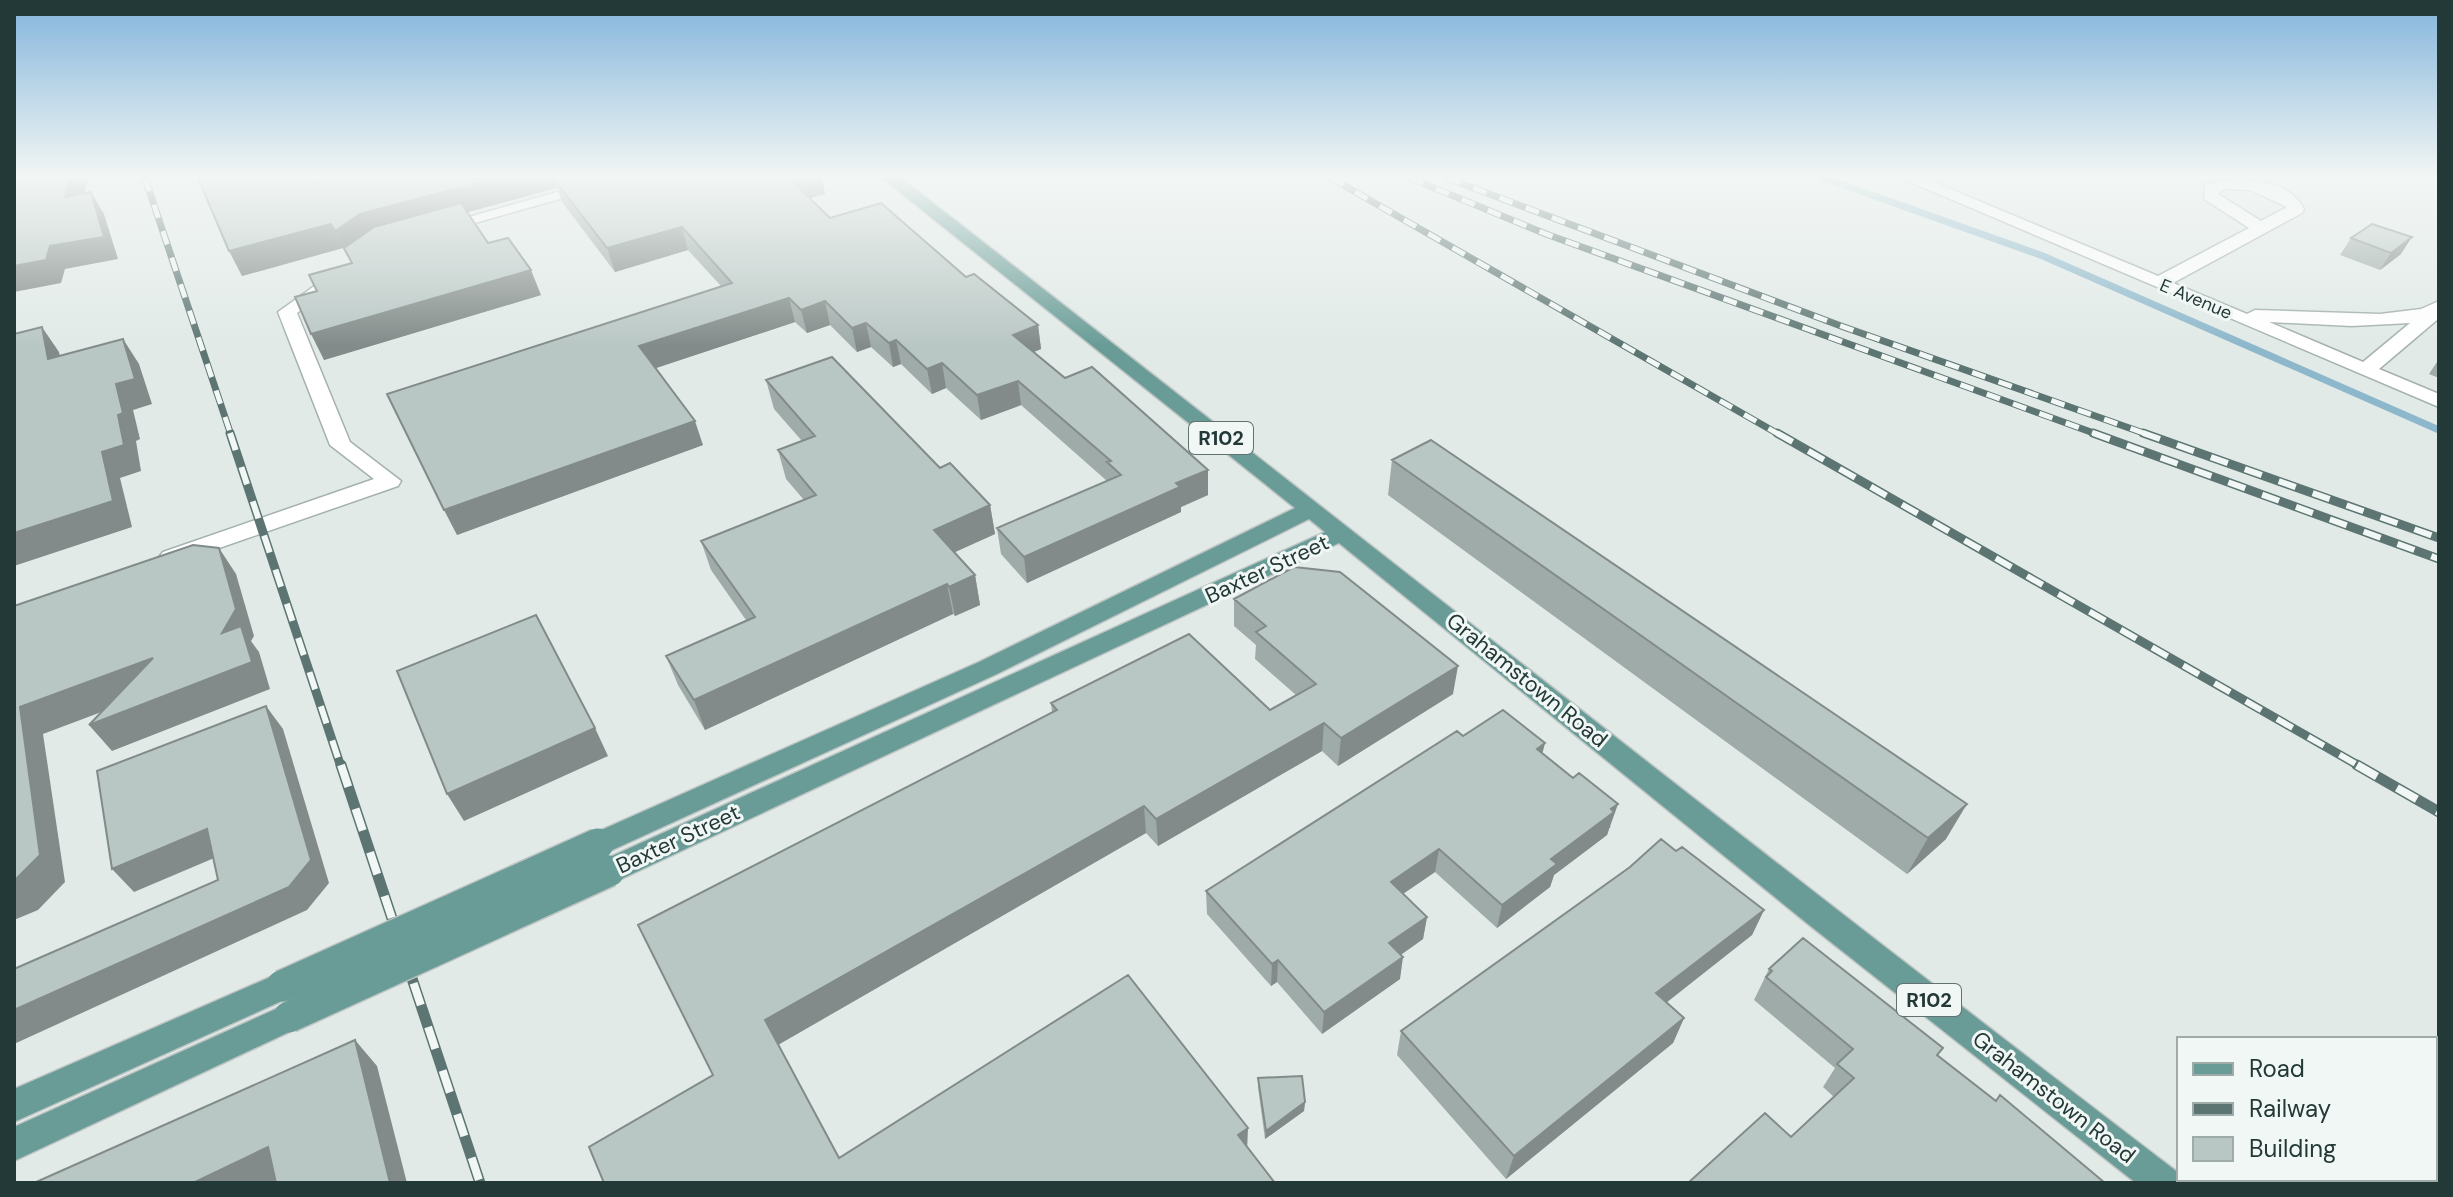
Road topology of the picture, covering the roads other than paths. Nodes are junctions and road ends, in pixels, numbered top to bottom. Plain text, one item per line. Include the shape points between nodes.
1 (961, 234) edge
2 (2042, 234) edge
3 (2250, 234) edge
4 (355, 262) edge
5 (2159, 283) junction
6 (2435, 311) edge
7 (2233, 314) junction
8 (2365, 370) junction
9 (2439, 401) edge
10 (1312, 509) junction
11 (1342, 533) junction
12 (146, 566) edge
13 (603, 857) junction
14 (286, 1001) junction
15 (14, 1106) edge
16 (14, 1144) edge
17 (2164, 1183) edge

1 - 10 main road, Grahamstown Road / R102
2 - 5 street, E Avenue
3 - 5 street
4 - 12 street via 287,312 341,445 390,481
5 - 7 street, E Avenue
6 - 7 street via 2307,320
6 - 8 street
7 - 8 street, E Avenue
8 - 9 street, E Avenue
10 - 11 main road, Grahamstown Road / R102
10 - 13 main road, Baxter Street
11 - 13 main road, Baxter Street
11 - 17 main road, Grahamstown Road / R102
13 - 14 main road, Baxter Street, bridge
14 - 15 main road, Baxter Street
14 - 16 main road, Baxter Street

